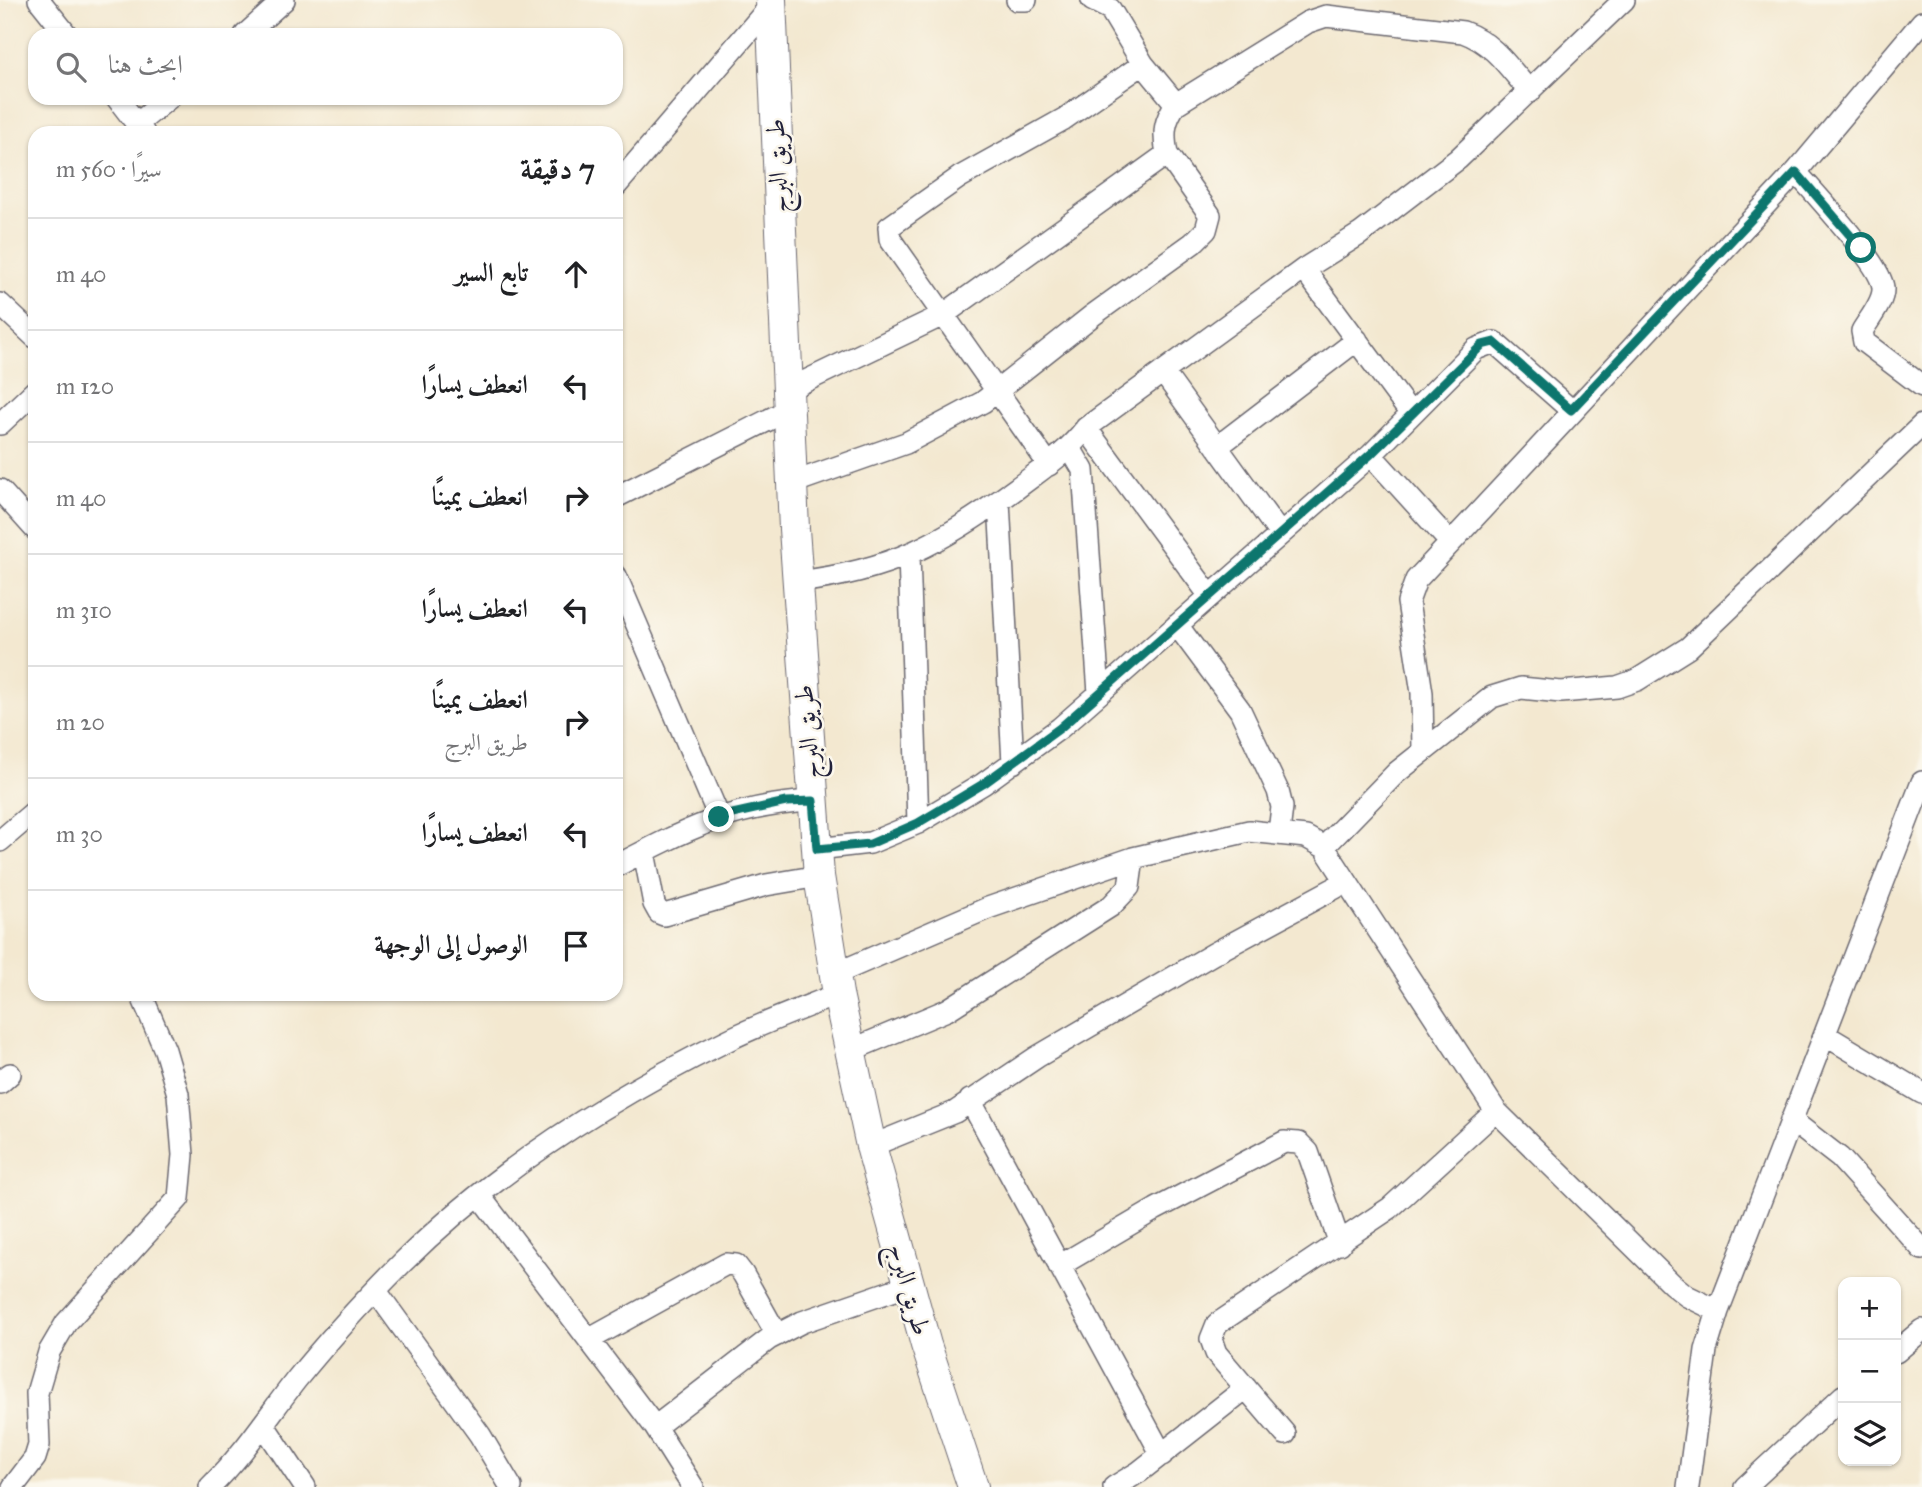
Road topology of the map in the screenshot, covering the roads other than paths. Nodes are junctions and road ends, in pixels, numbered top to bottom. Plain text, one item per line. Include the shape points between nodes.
1 (39, 0) edge
2 (284, 0) edge
3 (1017, 0) edge
4 (1026, 0) edge
5 (1624, 0) edge
6 (771, 3) edge
7 (1105, 3) edge
8 (1321, 8) edge
9 (1922, 22) edge
10 (61, 28) edge
11 (253, 28) edge
12 (1143, 64) junction
13 (1530, 92) junction
14 (1176, 104) junction
15 (122, 105) edge
16 (163, 105) edge
17 (139, 126) edge
18 (144, 126) edge
19 (1167, 154) junction
20 (1796, 172) junction
21 (623, 178) edge
22 (1304, 269) junction
23 (0, 304) edge
24 (943, 315) junction
25 (28, 330) edge
26 (1357, 340) junction
27 (1163, 372) junction
28 (1922, 386) edge
29 (997, 391) junction
30 (28, 398) edge
31 (788, 400) junction
32 (1571, 410) junction
33 (1411, 414) junction
34 (0, 424) edge
35 (1922, 425) edge
36 (752, 428) junction
37 (1086, 428) junction
38 (789, 441) junction
39 (1217, 447) junction
40 (1070, 448) junction
41 (1371, 454) junction
42 (1049, 464) junction
43 (792, 483) junction
44 (0, 490) edge
45 (623, 494) edge
46 (999, 501) junction
47 (28, 521) edge
48 (1280, 534) junction
49 (1449, 541) junction
50 (909, 555) junction
51 (797, 582) junction
52 (623, 592) edge
53 (1210, 596) junction
54 (1177, 625) junction
55 (1099, 693) junction
56 (1423, 751) junction
57 (1013, 763) junction
58 (1922, 782) edge
59 (813, 801) junction
60 (28, 817) edge
61 (719, 817) junction
62 (918, 823) junction
63 (1279, 832) junction
64 (0, 841) edge
65 (1324, 847) junction
66 (644, 852) junction
67 (1133, 858) junction
68 (623, 862) edge
69 (818, 863) junction
70 (1344, 879) junction
71 (837, 984) junction
72 (144, 1001) edge
73 (1825, 1035) junction
74 (849, 1051) junction
75 (1922, 1093) edge
76 (970, 1100) junction
77 (1496, 1111) junction
78 (1791, 1120) junction
79 (871, 1146) junction
80 (479, 1195) junction
81 (1340, 1244) junction
82 (1922, 1248) edge
83 (1059, 1266) junction
84 (909, 1285) junction
85 (376, 1291) junction
86 (1718, 1311) junction
87 (1922, 1330) edge
88 (777, 1335) junction
89 (590, 1339) junction
90 (1901, 1348) edge
91 (1246, 1388) junction
92 (1838, 1401) edge
93 (263, 1424) junction
94 (655, 1426) junction
95 (1285, 1434) dead end
96 (1161, 1455) junction
97 (13, 1487) edge
98 (210, 1487) edge
99 (305, 1487) edge
100 (511, 1487) edge
101 (692, 1487) edge
102 (973, 1487) edge
103 (1114, 1487) edge
104 (1688, 1487) edge
105 (1745, 1487) edge

1 - 10 street
2 - 11 street
3 - 4 street
5 - 13 street
6 - 21 street
6 - 31 street, طريق البرج
7 - 12 street
8 - 13 street via 1479,37
8 - 14 street via 1308,22
9 - 20 street
12 - 14 street
12 - 24 street via 1064,119 960,177 889,227 890,239
13 - 22 street via 1458,159 1360,234
14 - 19 street via 1164,129
15 - 17 street
16 - 18 street
19 - 24 street
19 - 29 street via 1205,204 1210,215 1206,230
20 - 28 street via 1861,248 1883,284 1881,298 1862,331 1864,342
20 - 32 street
22 - 26 street
22 - 27 street
23 - 25 street
24 - 29 street
24 - 31 street
26 - 33 street
26 - 39 street
27 - 37 street
27 - 39 street
29 - 42 street
29 - 43 street via 906,443
30 - 34 street
31 - 36 street
31 - 38 street, طريق البرج
32 - 33 street via 1491,341 1476,349
32 - 49 street
33 - 41 street
35 - 56 street via 1689,648 1668,662 1617,687 1561,692 1521,688 1502,693 1481,704
36 - 38 street
36 - 45 street
37 - 40 street
37 - 53 street
38 - 43 street, طريق البرج
39 - 48 street
40 - 42 street
40 - 55 street via 1083,470
41 - 48 street
41 - 49 street
42 - 46 street
43 - 51 street, طريق البرج
44 - 47 street
46 - 50 street
46 - 57 street
48 - 53 street
49 - 56 street via 1416,580 1408,602 1422,693
50 - 51 street via 860,572
50 - 62 street
51 - 59 street, طريق البرج
52 - 61 street
53 - 54 street
54 - 55 street
54 - 63 street via 1240,709 1278,791 1282,807
55 - 57 street
56 - 65 street
57 - 62 street
58 - 73 street
59 - 61 street via 786,802
59 - 69 street, طريق البرج
60 - 64 street
61 - 66 street
62 - 69 street
63 - 65 street via 1306,837
63 - 67 street via 1249,831
65 - 70 street
66 - 68 street
66 - 69 street via 654,904 664,915 766,885
67 - 71 street via 1010,899
67 - 74 street via 1129,887 1111,906 947,1010
69 - 71 street, طريق البرج
70 - 76 street
70 - 77 street
71 - 74 street, طريق البرج
71 - 80 street via 661,1074 542,1148
72 - 97 street via 178,1094 183,1155 179,1198 66,1323 49,1352 37,1393 40,1444
73 - 75 street
73 - 78 street
74 - 79 street, طريق البرج
76 - 79 street via 938,1120
76 - 83 street
77 - 81 street via 1390,1208
77 - 86 street via 1672,1284
78 - 82 street via 1840,1158
78 - 86 street
79 - 84 street, طريق البرج
80 - 85 street
80 - 89 street
81 - 83 street via 1308,1152 1298,1143 1284,1142
81 - 91 street via 1217,1324 1213,1345
83 - 96 street
84 - 88 street
84 - 102 street, طريق البرج
85 - 93 street
85 - 100 street via 480,1435
86 - 104 street via 1706,1350
87 - 90 street
88 - 89 street via 743,1274 736,1265 726,1264
88 - 94 street
89 - 94 street
91 - 95 street
91 - 96 street
92 - 105 street
93 - 98 street
93 - 99 street
94 - 101 street
96 - 103 street

